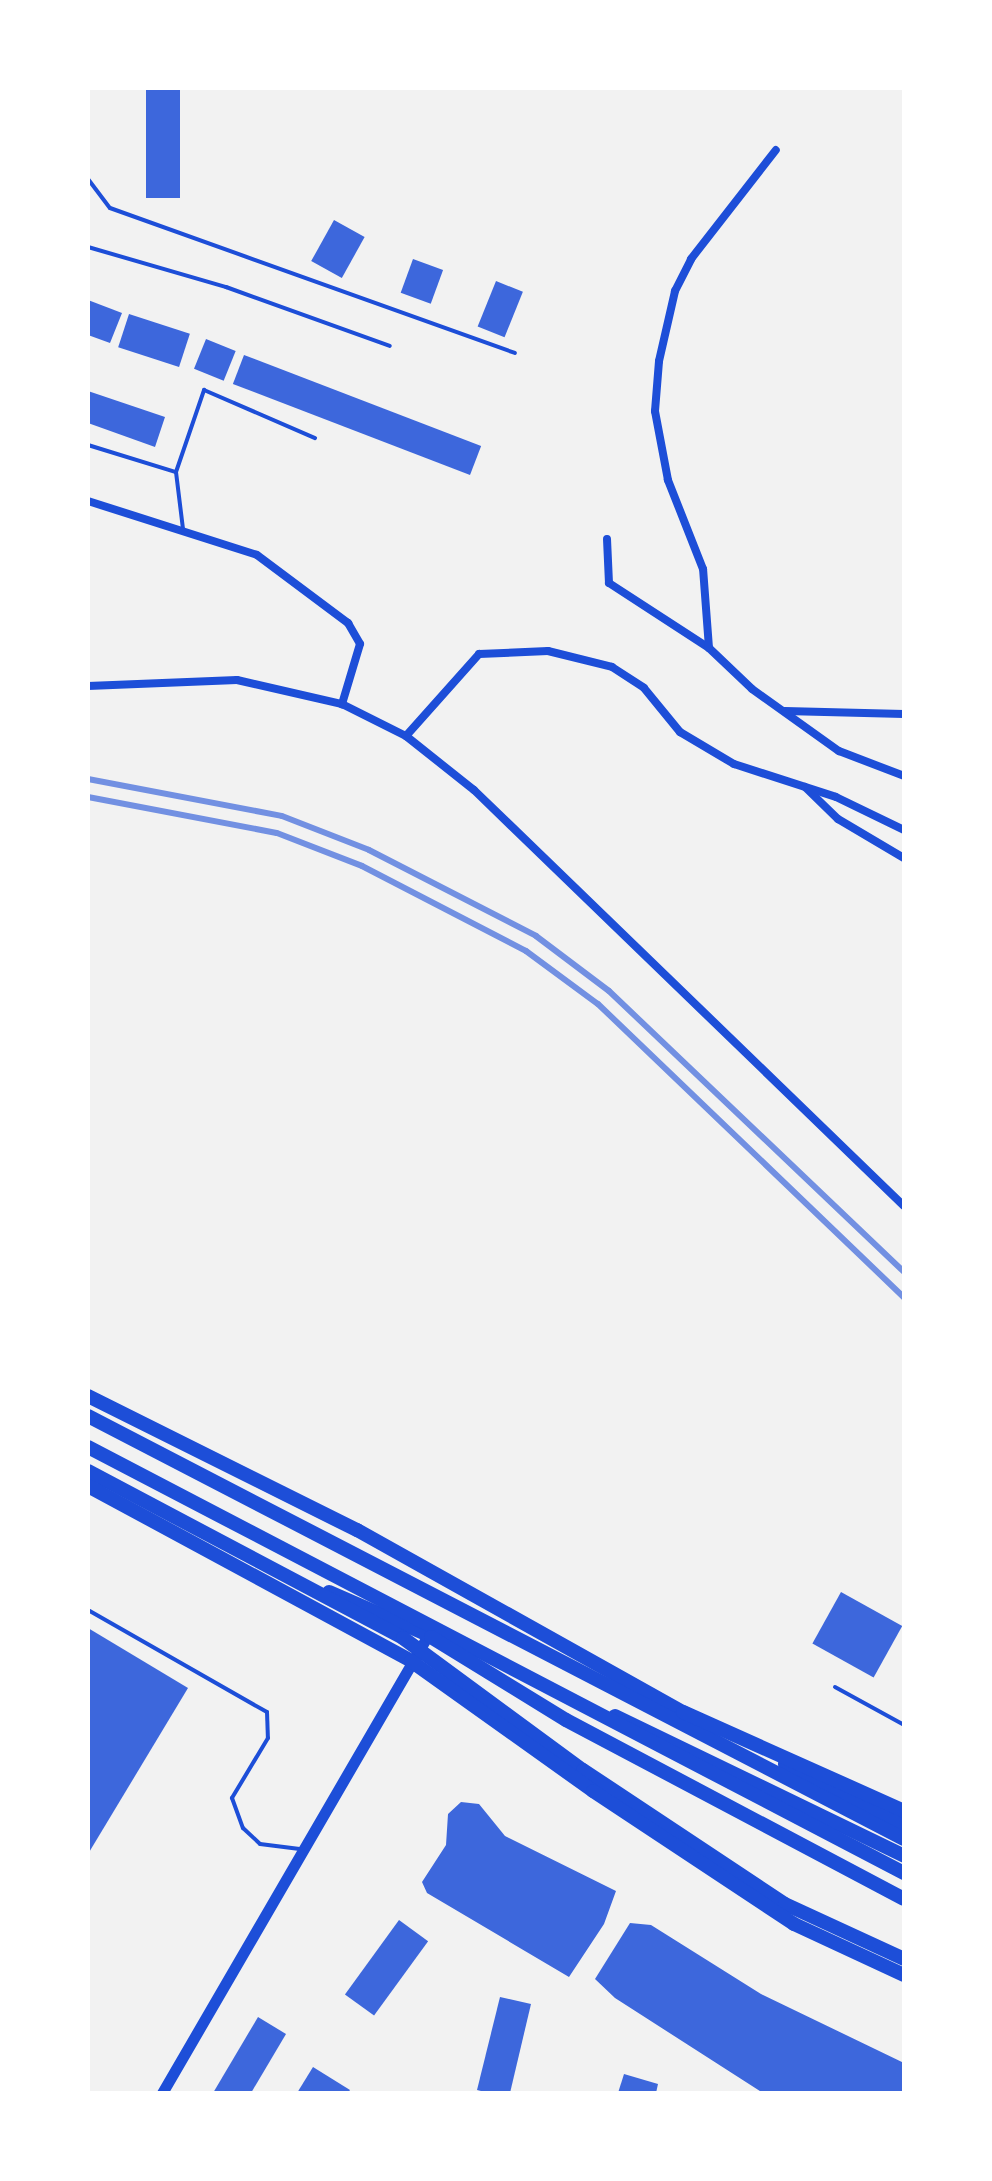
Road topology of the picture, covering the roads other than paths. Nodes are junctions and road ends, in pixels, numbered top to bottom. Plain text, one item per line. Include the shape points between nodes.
1 (776, 150) dead end
2 (88, 179) edge
3 (88, 247) edge
4 (390, 346) dead end
5 (515, 353) dead end
6 (315, 438) dead end
7 (88, 445) edge
8 (176, 472) junction
9 (88, 501) edge
10 (183, 529) junction
11 (607, 539) dead end
12 (709, 648) junction
13 (88, 686) edge
14 (342, 704) junction
15 (783, 711) junction
16 (904, 714) edge
17 (406, 736) junction
18 (904, 776) edge
19 (802, 784) junction
20 (904, 830) edge
21 (904, 858) edge
22 (904, 1206) edge
23 (88, 1396) edge
24 (88, 1416) edge
25 (88, 1447) edge
26 (88, 1471) edge
27 (88, 1485) edge
28 (88, 1610) edge
29 (428, 1635) junction
30 (835, 1687) dead end
31 (683, 1712) junction
32 (904, 1725) edge
33 (904, 1811) edge
34 (904, 1825) edge
35 (904, 1839) edge
36 (306, 1850) junction
37 (904, 1856) edge
38 (904, 1873) edge
39 (904, 1899) edge
40 (904, 1959) edge
41 (904, 1975) edge
42 (162, 2093) edge

1 - 12 street via 691,259 675,291 659,361 655,411 668,480 703,569
2 - 5 lane via 110,208
3 - 4 lane via 226,287
6 - 8 lane via 204,390
7 - 8 lane
8 - 10 lane
9 - 10 street
10 - 14 street via 257,555 348,623 360,644
11 - 12 street via 609,583
12 - 15 street
13 - 14 street via 237,680
14 - 17 street
15 - 16 street
15 - 18 street via 839,751
17 - 19 street via 479,654 548,651 612,667 644,688 680,732 734,764
17 - 22 street via 474,790
19 - 20 street
19 - 21 street via 838,819
23 - 31 main road via 357,1530
24 - 35 main road
25 - 38 main road
26 - 40 main road via 403,1638 583,1770 785,1904
27 - 29 main road
27 - 41 main road via 411,1661 593,1791 794,1924
28 - 36 lane via 267,1712 268,1738 232,1798 243,1828 260,1844
29 - 36 street
29 - 37 main road via 649,1730
29 - 39 main road via 566,1720
30 - 32 lane
31 - 33 main road
31 - 34 main road
36 - 42 street

